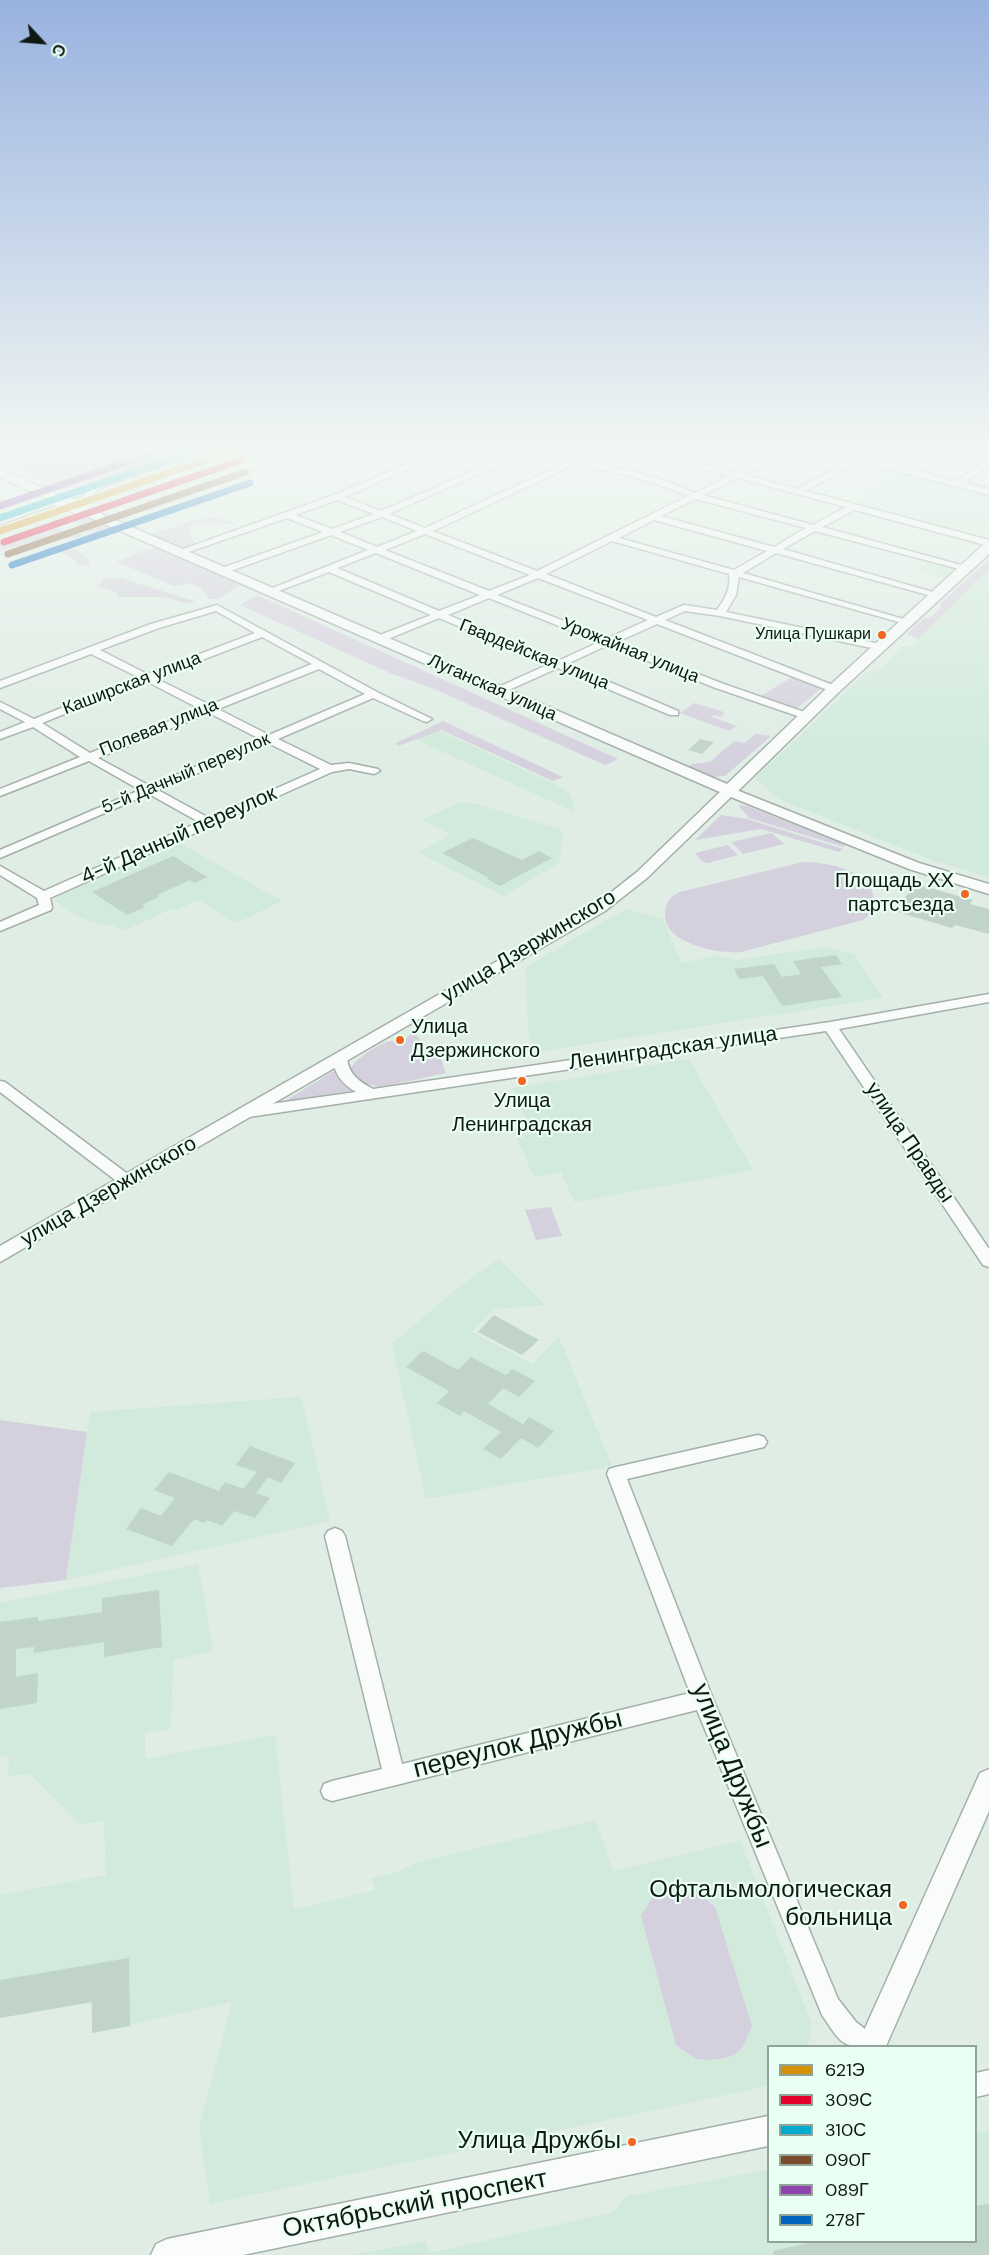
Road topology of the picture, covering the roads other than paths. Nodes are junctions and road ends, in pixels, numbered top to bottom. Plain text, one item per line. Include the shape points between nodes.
1 (185, 554) edge
2 (267, 554) edge
3 (364, 554) edge
4 (386, 554) edge
5 (485, 554) edge
6 (578, 554) edge
7 (666, 554) edge
8 (765, 554) edge
9 (788, 554) edge
10 (914, 554) edge
11 (980, 554) edge
12 (328, 568) junction
13 (967, 568) junction
14 (222, 570) junction
15 (734, 574) junction
16 (537, 575) junction
17 (270, 591) junction
18 (489, 594) junction
19 (938, 595) junction
20 (720, 612) junction
21 (439, 616) junction
22 (657, 620) junction
23 (909, 622) junction
24 (264, 633) junction
25 (379, 639) junction
26 (608, 642) junction
27 (881, 647) junction
28 (93, 651) junction
29 (557, 664) junction
30 (319, 665) junction
31 (145, 678) junction
32 (0, 685) edge
33 (834, 689) junction
34 (498, 691) junction
35 (373, 694) junction
36 (0, 705) edge
37 (209, 708) junction
38 (674, 713) dead end
39 (806, 716) junction
40 (427, 719) dead end
41 (34, 723) junction
42 (0, 736) edge
43 (267, 739) junction
44 (87, 756) junction
45 (328, 769) junction
46 (374, 771) dead end
47 (148, 789) junction
48 (729, 791) junction
49 (0, 793) edge
50 (208, 822) junction
51 (0, 854) edge
52 (0, 870) edge
53 (989, 889) edge
54 (43, 896) junction
55 (0, 927) edge
56 (989, 998) edge
57 (830, 1026) junction
58 (340, 1058) junction
59 (0, 1085) edge
60 (369, 1094) junction
61 (249, 1112) junction
62 (128, 1182) junction
63 (0, 1255) edge
64 (989, 1261) edge
65 (758, 1442) dead end
66 (335, 1536) dead end
67 (703, 1699) junction
68 (394, 1775) junction
69 (989, 1781) edge
70 (332, 1791) dead end
71 (865, 2045) edge
72 (871, 2045) edge
73 (767, 2132) edge
74 (167, 2255) edge

1 - 14 highway, Луганская улица
2 - 14 street
3 - 12 street
4 - 18 street, Урожайная улица
5 - 16 street
6 - 16 street
7 - 15 street
8 - 15 street
9 - 19 street
10 - 13 street
11 - 13 highway, улица Дзержинского
12 - 17 street
12 - 21 street, Гвардейская улица
13 - 19 highway, улица Дзержинского
14 - 17 highway, Луганская улица
15 - 20 street via 729,600
15 - 23 street
16 - 18 street
16 - 22 street
17 - 25 highway, Луганская улица
18 - 21 street
18 - 26 street, Урожайная улица
19 - 23 highway, улица Дзержинского
20 - 22 street via 684,608
20 - 27 street
21 - 25 street
21 - 29 street, Гвардейская улица
22 - 26 street
22 - 33 street
23 - 27 highway, улица Дзержинского
24 - 28 street via 217,608 155,626
24 - 30 street
24 - 31 street, Каширская улица
25 - 34 highway, Луганская улица
26 - 29 street
26 - 39 street, Урожайная улица
27 - 33 highway, улица Дзержинского
28 - 31 street
28 - 32 street
29 - 34 street
29 - 38 street, Гвардейская улица
30 - 35 street
30 - 37 street, Полевая улица
31 - 37 street
31 - 41 street, Каширская улица
33 - 39 highway, улица Дзержинского
34 - 48 highway, Луганская улица
35 - 40 street
35 - 43 street, 5-й Дачный переулок
36 - 41 street
37 - 43 street
37 - 44 street, Полевая улица
39 - 48 highway, улица Дзержинского
41 - 42 street, Каширская улица
41 - 44 street
43 - 45 street
43 - 47 street, 5-й Дачный переулок
44 - 47 street
44 - 49 street, Полевая улица
45 - 46 street, 4-й Дачный переулок via 349,766
45 - 50 street, 4-й Дачный переулок
47 - 50 street
47 - 51 street, 5-й Дачный переулок
48 - 53 main road, Луганская улица via 914,866
48 - 58 main road, улица Дзержинского via 642,875 600,908
50 - 54 street, 4-й Дачный переулок
52 - 54 street
54 - 55 street, 4-й Дачный переулок via 46,907
56 - 57 street, Ленинградская улица
57 - 60 street, Ленинградская улица
57 - 64 street, улица Правды
58 - 60 street via 343,1075
58 - 61 main road, улица Дзержинского
59 - 62 street
60 - 61 street, Ленинградская улица
61 - 62 main road, улица Дзержинского
62 - 63 main road, улица Дзержинского
65 - 67 street, улица Дружбы via 616,1474
66 - 68 street
67 - 68 street, переулок Дружбы
67 - 71 street, улица Дружбы via 830,2007
68 - 70 street, переулок Дружбы
69 - 72 main road
73 - 74 main road, Октябрьский проспект

